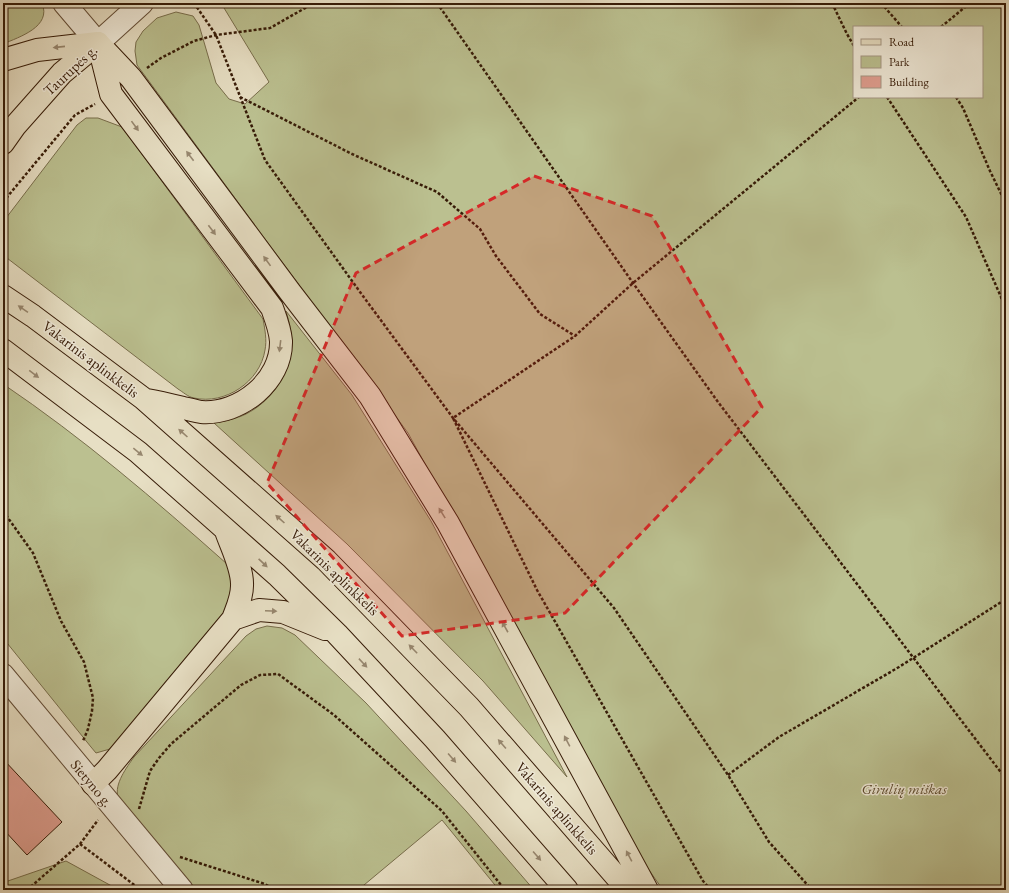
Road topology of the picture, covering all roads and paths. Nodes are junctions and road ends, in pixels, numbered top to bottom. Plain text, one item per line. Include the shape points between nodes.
1 (64, 3) edge
2 (142, 3) edge
3 (194, 3) edge
4 (314, 3) edge
5 (437, 3) edge
6 (832, 3) edge
7 (881, 3) edge
8 (970, 3) edge
9 (901, 26) edge
10 (942, 26) edge
11 (216, 35) junction
12 (98, 44) junction
13 (853, 44) edge
14 (3, 60) edge
15 (131, 78) junction
16 (111, 94) junction
17 (240, 97) junction
18 (858, 98) edge
19 (888, 98) edge
20 (957, 98) edge
21 (3, 143) edge
22 (3, 202) edge
23 (1006, 204) edge
24 (633, 283) junction
25 (3, 296) edge
26 (1006, 315) edge
27 (575, 336) junction
28 (3, 350) edge
29 (144, 399) junction
30 (453, 418) junction
31 (3, 511) edge
32 (224, 528) junction
33 (1006, 600) edge
34 (233, 619) junction
35 (337, 634) junction
36 (913, 658) junction
37 (3, 675) edge
38 (83, 742) dead end
39 (728, 775) junction
40 (1006, 779) edge
41 (93, 784) junction
42 (110, 805) junction
43 (134, 832) junction
44 (80, 844) junction
45 (176, 856) dead end
46 (27, 890) edge
47 (141, 890) edge
48 (182, 890) edge
49 (274, 890) edge
50 (505, 890) edge
51 (567, 890) edge
52 (628, 890) edge
53 (648, 890) edge
54 (711, 890) edge
55 (812, 890) edge

1 - 12 street
2 - 12 street, Taurupės g.
3 - 11 path
4 - 11 path via 270,28
5 - 24 path
6 - 13 path
7 - 9 path
8 - 10 path
11 - 15 path via 186,44
11 - 17 path
12 -> 14 main road via 37,50
12 - 15 main road
12 - 16 main road
12 - 21 main road, Taurupės g. via 62,73
53 -> 15 main road via 448,523 370,396
16 - 22 path via 75,114
16 -> 29 main road via 272,308 281,341 275,368 256,393 242,403 230,408 201,412
17 - 27 path via 352,154 436,192 480,229 496,256 540,314
17 - 30 path via 265,160
18 - 24 path
19 - 26 path via 966,217 1001,297
20 - 23 path
24 - 27 path
24 - 36 path via 718,402
29 -> 25 main road, Vakarinis aplinkkelis
27 - 30 path
28 -> 32 main road via 138,452
52 -> 29 main road, Vakarinis aplinkkelis via 469,707 326,560
30 - 39 path via 614,608
30 - 54 path via 537,590
31 - 38 path via 33,552 61,621 84,662 93,698 88,730
32 - 34 main road via 239,566 242,584 240,601
32 -> 35 main road
33 - 36 path
34 -> 35 main road via 259,610 283,612
34 - 41 main road
35 -> 51 main road via 435,739
36 - 39 path via 779,737
36 - 40 path
37 - 41 street, Sietyno g.
39 - 55 path via 769,842
41 - 42 street, Sietyno g.
42 - 43 street, Sietyno g.
42 - 44 path
43 - 48 street, Sietyno g.
43 - 50 path via 150,771 171,744 241,685 260,675 278,674 334,715 442,811
44 - 46 path
44 - 47 path
45 - 49 path via 265,884

